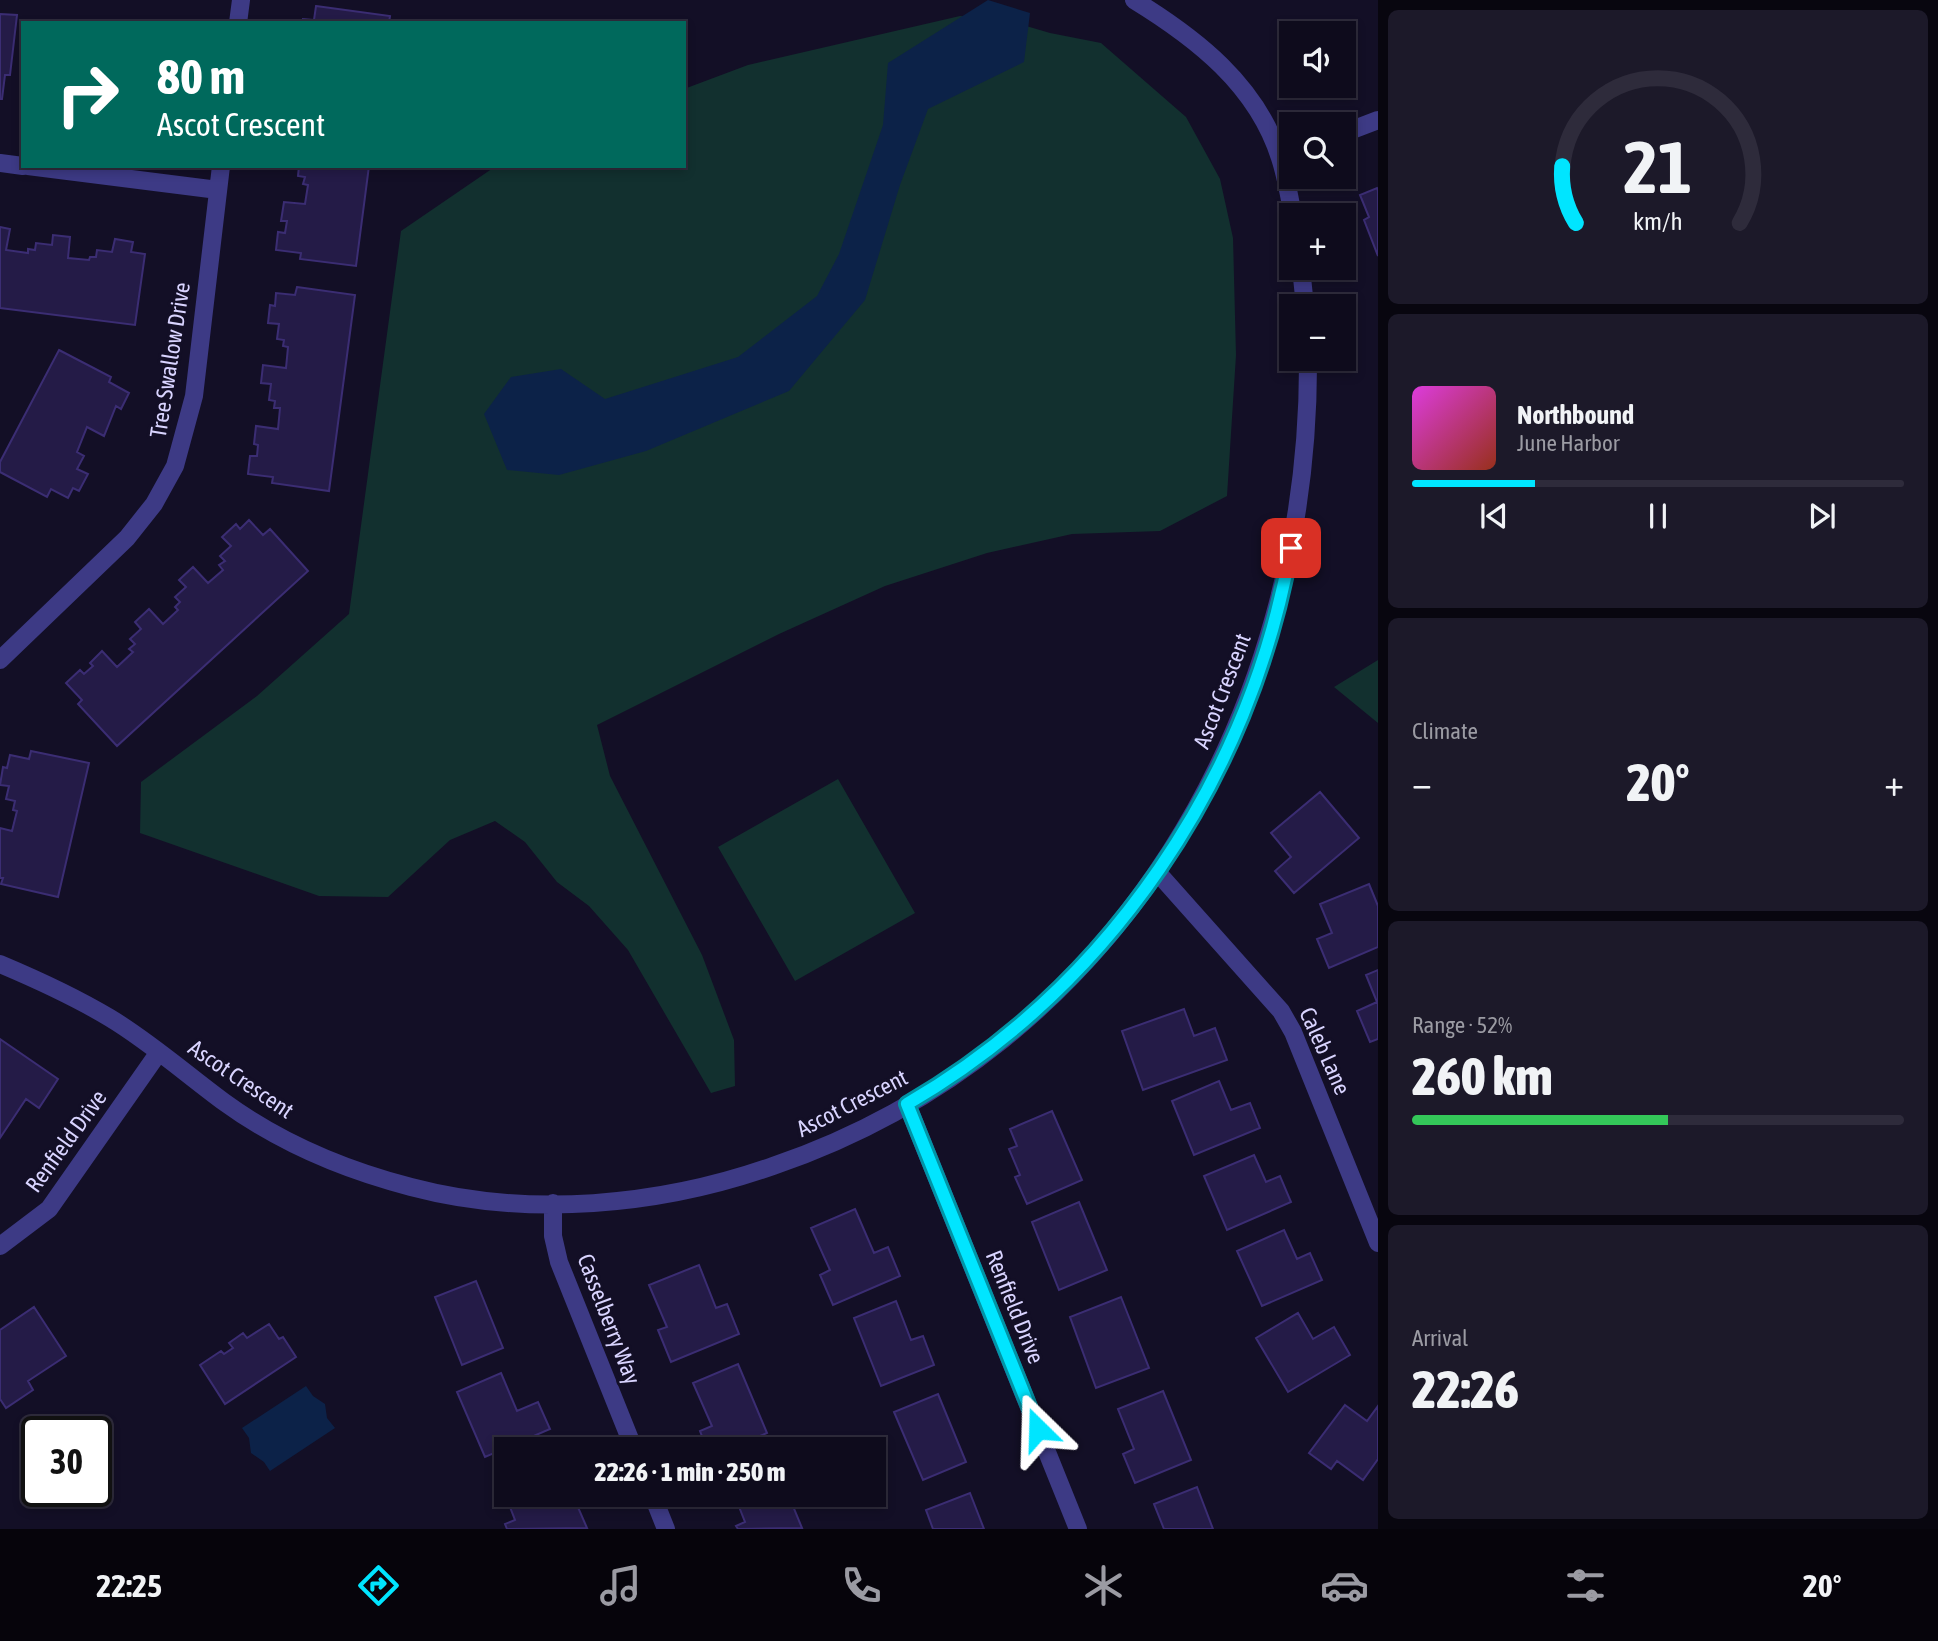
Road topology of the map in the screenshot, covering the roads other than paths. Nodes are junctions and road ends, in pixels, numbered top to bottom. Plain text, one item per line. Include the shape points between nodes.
1 (241, 0) edge
2 (1134, 0) edge
3 (239, 21) edge
4 (1378, 120) edge
5 (1356, 128) edge
6 (1279, 144) edge
7 (0, 163) edge
8 (21, 166) edge
9 (44, 168) edge
10 (221, 168) edge
11 (218, 190) junction
12 (1308, 371) edge
13 (0, 660) edge
14 (1158, 873) junction
15 (0, 964) edge
16 (159, 1052) junction
17 (907, 1104) junction
18 (553, 1203) junction
19 (1378, 1243) edge
20 (0, 1246) edge
21 (629, 1437) edge
22 (657, 1507) edge
23 (666, 1529) edge
24 (1078, 1529) edge

1 - 3 street
2 - 6 street via 1218,61
4 - 5 street
7 - 8 street
9 - 11 street
10 - 11 street, Tree Swallow Drive
11 - 13 street, Tree Swallow Drive via 191,410 169,479 127,538
12 - 14 street, Ascot Crescent via 1301,483 1275,618 1227,750
14 - 17 street, Ascot Crescent via 1084,965 1046,1004 990,1050
14 - 19 street, Caleb Lane via 1281,1011
15 - 16 street, Ascot Crescent via 77,999
16 - 18 street, Ascot Crescent via 259,1125 331,1160 448,1195
16 - 20 street, Renfield Drive via 49,1209
17 - 18 street, Ascot Crescent via 834,1143 741,1177 640,1198
17 - 24 street, Renfield Drive
18 - 21 street, Casselberry Way via 558,1258
22 - 23 street

